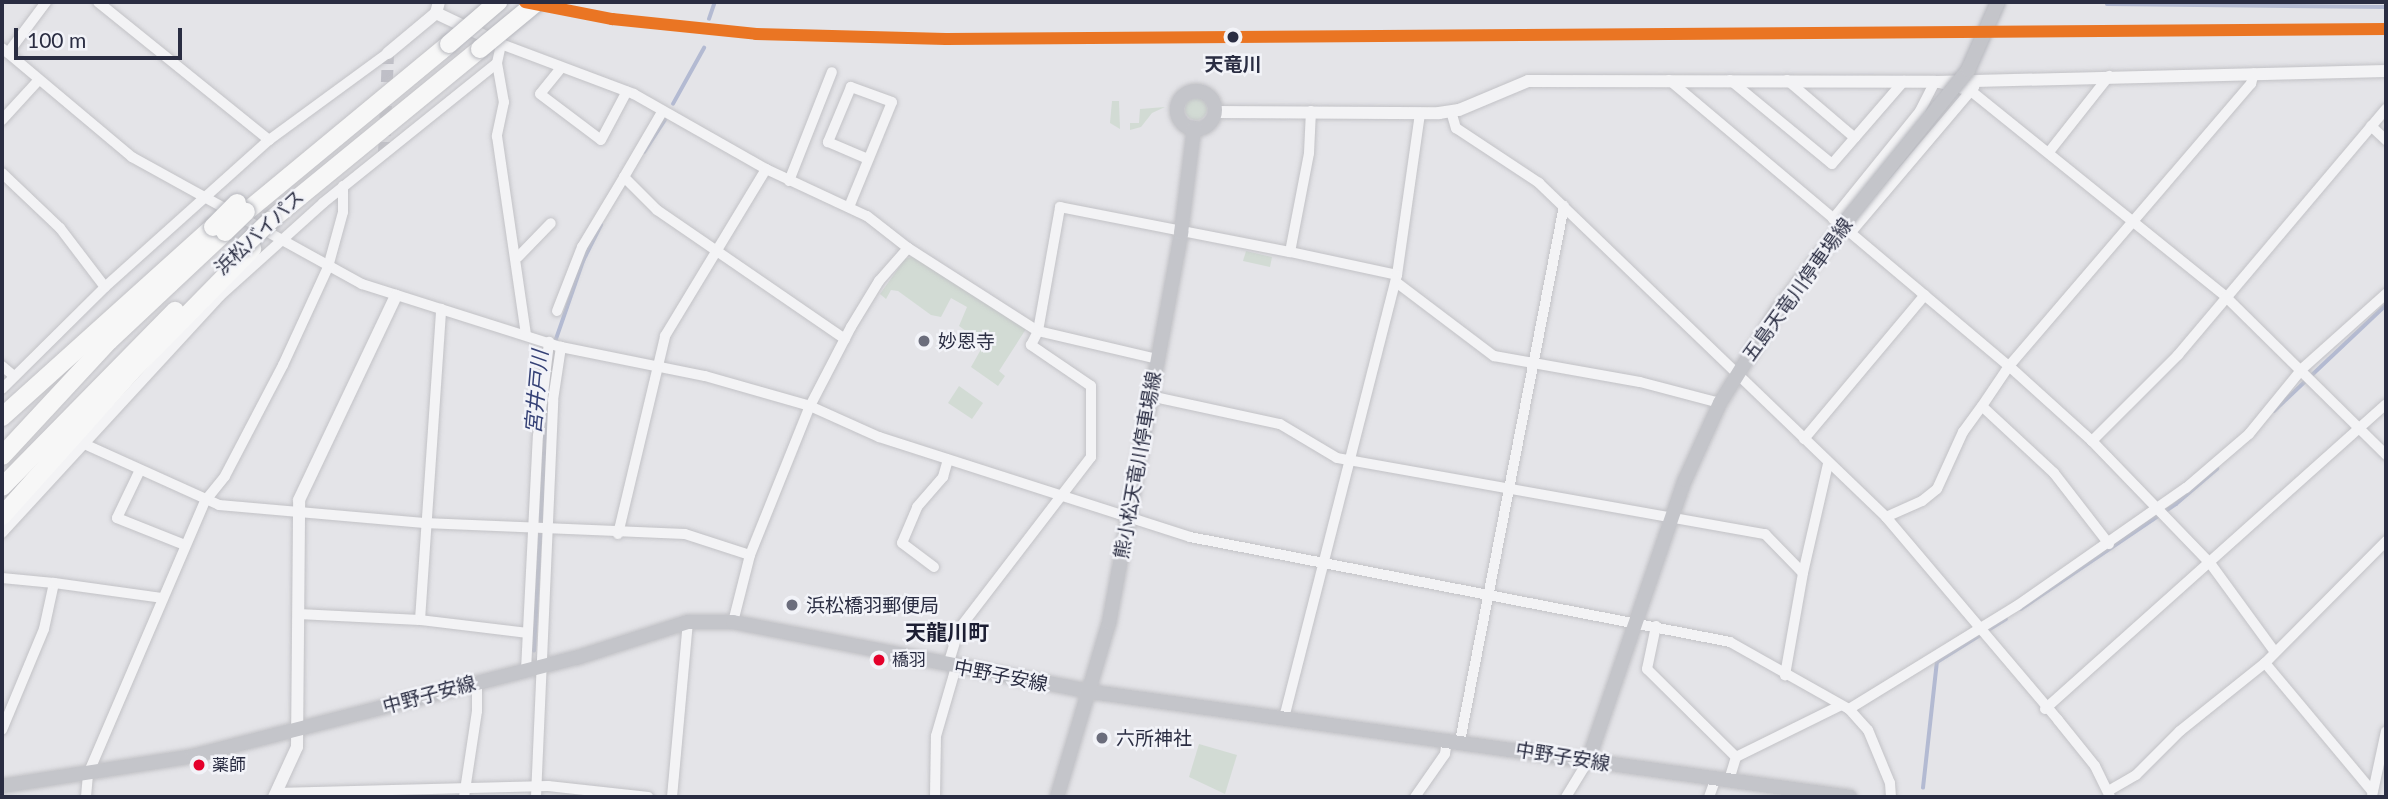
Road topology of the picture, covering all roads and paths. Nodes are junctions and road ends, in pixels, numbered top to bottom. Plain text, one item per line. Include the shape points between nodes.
1 (46, 2) edge
2 (98, 2) edge
3 (498, 2) edge
4 (537, 2) edge
5 (1998, 2) edge
6 (437, 8) edge
7 (501, 44) junction
8 (5, 51) edge
9 (388, 53) joint
10 (497, 63) junction
11 (561, 68) junction
12 (2386, 71) edge
13 (832, 72) dead end
14 (2254, 73) junction
15 (2109, 76) junction
16 (1667, 78) junction
17 (1979, 78) junction
18 (1730, 80) junction
19 (1787, 80) junction
20 (1904, 81) junction
21 (37, 82) junction
22 (1936, 82) junction
23 (1971, 90) junction
24 (626, 92) junction
25 (2386, 109) edge
26 (1214, 111) junction
27 (1311, 111) junction
28 (1451, 111) junction
29 (662, 112) junction
30 (1420, 113) junction
31 (2, 120) edge
32 (2371, 126) junction
33 (1194, 128) junction
34 (1855, 138) junction
35 (269, 140) junction
36 (2386, 140) edge
37 (2049, 152) junction
38 (868, 159) junction
39 (766, 169) junction
40 (2, 173) edge
41 (626, 179) junction
42 (789, 181) junction
43 (344, 186) junction
44 (203, 199) junction
45 (1564, 206) junction
46 (849, 207) junction
47 (2135, 220) junction
48 (551, 223) dead end
49 (1844, 224) junction
50 (275, 228) junction
51 (219, 229) junction
52 (1181, 233) junction
53 (248, 248) junction
54 (908, 248) junction
55 (717, 251) junction
56 (1290, 252) junction
57 (517, 257) junction
58 (328, 267) junction
59 (1397, 278) junction
60 (105, 287) junction
61 (2386, 294) edge
62 (1926, 295) junction
63 (396, 296) junction
64 (2226, 298) junction
65 (441, 309) junction
66 (557, 312) dead end
67 (1038, 331) junction
68 (526, 335) junction
69 (845, 339) junction
70 (555, 344) junction
71 (1157, 359) junction
72 (1534, 364) junction
73 (2, 366) edge
74 (2008, 366) junction
75 (656, 368) junction
76 (2303, 369) junction
77 (1737, 371) junction
78 (14, 376) junction
79 (2, 389) edge
80 (1150, 396) junction
81 (1720, 403) junction
82 (2386, 404) edge
83 (810, 406) junction
84 (1982, 406) junction
85 (2, 417) edge
86 (2361, 430) junction
87 (1804, 439) junction
88 (2092, 441) junction
89 (82, 443) junction
90 (2386, 455) edge
91 (2, 456) edge
92 (1352, 457) junction
93 (948, 460) junction
94 (1828, 464) junction
95 (139, 472) junction
96 (1511, 486) junction
97 (2, 487) edge
98 (1059, 496) junction
99 (205, 501) junction
100 (2157, 509) junction
101 (298, 510) junction
102 (2, 516) edge
103 (1671, 517) junction
104 (1886, 517) junction
105 (1127, 519) junction
106 (424, 523) junction
107 (534, 528) junction
108 (547, 528) junction
109 (2, 533) edge
110 (618, 534) junction
111 (2386, 541) edge
112 (2109, 544) junction
113 (185, 545) junction
114 (750, 555) junction
115 (1324, 562) junction
116 (2210, 563) junction
117 (933, 567) dead end
118 (1803, 573) junction
119 (2, 578) edge
120 (54, 583) junction
121 (1489, 593) junction
122 (162, 598) junction
123 (298, 614) junction
124 (420, 620) junction
125 (1634, 621) junction
126 (688, 622) junction
127 (733, 622) junction
128 (1656, 626) junction
129 (1983, 626) junction
130 (527, 633) junction
131 (2275, 652) junction
132 (2266, 663) junction
133 (952, 666) junction
134 (533, 669) junction
135 (1784, 675) junction
136 (477, 681) junction
137 (1092, 692) junction
138 (1845, 707) junction
139 (2045, 709) junction
140 (1284, 718) junction
141 (296, 728) junction
142 (2, 730) edge
143 (2386, 731) edge
144 (1454, 740) junction
145 (1736, 757) junction
146 (1588, 761) junction
147 (89, 774) junction
148 (1722, 779) junction
149 (2, 786) edge
150 (466, 792) edge
151 (536, 792) edge
152 (380, 793) edge
153 (2110, 793) edge
154 (2372, 794) edge
155 (275, 795) edge
156 (86, 797) edge
157 (648, 797) edge
158 (672, 797) edge
159 (935, 797) edge
160 (1057, 797) edge
161 (1415, 797) edge
162 (1566, 797) edge
163 (1709, 797) edge
164 (1850, 797) edge
165 (1891, 797) edge

1 - 8 street
2 - 35 street
3 - 51 highway, 浜松バイパス, bridge
4 - 50 highway, 浜松バイパス, bridge via 296,196
5 - 49 main road, 五島天竜川停車場線, bridge via 1968,70
6 - 7 street
6 - 9 street
7 - 10 street
7 - 11 street
8 - 21 street
9 - 35 street
10 - 43 street
10 - 57 street via 504,102 497,136
11 - 24 street
11 - 24 street via 540,94 601,140
12 - 14 street
13 - 42 street
14 - 15 street
14 - 47 street via 2251,84
15 - 17 street
15 - 37 street
16 - 18 street
16 - 28 street via 1528,81
16 - 49 street
17 - 22 street
17 - 23 street
18 - 19 street
18 - 34 street via 1832,164
19 - 20 street
19 - 34 street
20 - 22 street
20 - 34 street
21 - 31 street
21 - 44 street via 132,157
22 - 23 street
22 - 49 street
23 - 37 street
23 - 49 street
24 - 29 street
25 - 32 street
26 - 27 street
26 - 33 main road via 1205,126
26 - 33 main road via 1212,100 1203,92 1186,93 1178,113 1183,123
27 - 30 street
27 - 56 street via 1309,153
28 - 30 street
28 - 45 street via 1456,128 1539,183
29 - 39 street
29 - 41 street
30 - 59 street
32 - 36 street
32 - 64 street
33 - 52 main road, 熊小松天竜川停車場線
35 - 44 street
37 - 47 street
38 - 38 street via 892,102 852,87 828,142
38 - 46 street
39 - 42 street
39 - 55 street
40 - 60 street via 61,228
41 - 55 street via 657,210
41 - 66 street via 582,247
42 - 46 street
43 - 50 street
43 - 58 street via 343,212
44 - 50 street
44 - 60 street
45 - 72 street
45 - 77 street
46 - 54 street
47 - 64 street
47 - 74 street
48 - 57 street
49 - 62 street
49 - 77 main road, 五島天竜川停車場線
50 - 53 highway, 浜松バイパス
50 - 58 street
50 - 89 street
51 - 85 highway
51 - 91 highway, 浜松バイパス
52 - 56 street
52 - 67 street via 1060,207
52 - 71 main road, 熊小松天竜川停車場線
53 - 97 highway, 浜松バイパス via 128,356
53 - 102 highway
54 - 67 street
54 - 69 street via 879,281
55 - 69 street
55 - 75 street via 673,320
56 - 59 street
57 - 68 street
58 - 63 street
58 - 99 street via 225,476
59 - 72 street via 1494,356
59 - 92 street
60 - 78 street
61 - 76 street
62 - 74 street
62 - 87 street
63 - 65 street
63 - 101 street
64 - 76 street
64 - 88 street via 2178,355
65 - 68 street
65 - 106 street
67 - 71 street
67 - 98 street via 1031,345 1091,386 1091,457
68 - 70 street
69 - 83 street
70 - 75 street
70 - 107 street
70 - 108 street
71 - 80 main road, 熊小松天竜川停車場線
72 - 81 street via 1640,382
72 - 96 street
73 - 78 street
74 - 84 street
74 - 88 street
75 - 83 street via 705,376
75 - 110 street
76 - 86 street
76 - 100 street via 2249,434
77 - 81 main road, 五島天竜川停車場線
77 - 87 street
78 - 79 street
80 - 92 street via 1280,424 1337,458
80 - 105 main road, 熊小松天竜川停車場線
81 - 103 main road, 五島天竜川停車場線
82 - 86 street
83 - 93 street via 879,437
83 - 114 street
84 - 104 street via 1963,432 1937,489
84 - 112 street via 2054,473
86 - 90 street
86 - 116 street
87 - 94 street
88 - 100 street
89 - 95 street
89 - 109 street via 29,496
92 - 96 street
92 - 115 street
93 - 98 street
93 - 117 street via 943,477 918,508 902,543
94 - 104 street
94 - 118 street
95 - 99 street
95 - 113 street via 117,518
96 - 103 street
96 - 121 street
98 - 105 street
98 - 133 street via 959,629
99 - 101 street
99 - 113 street
100 - 112 street
100 - 116 street
101 - 106 street
101 - 123 street
103 - 118 street via 1765,534
103 - 125 main road, 五島天竜川停車場線
104 - 129 street
105 - 115 street via 1190,537
105 - 137 main road, 熊小松天竜川停車場線
106 - 107 street
106 - 124 street
107 - 108 street
107 - 130 street
108 - 110 street
108 - 134 street
110 - 114 street via 685,534
111 - 131 street
112 - 129 street
113 - 122 street
114 - 127 street
115 - 121 street
115 - 140 street
116 - 131 street
116 - 139 street
118 - 135 street
119 - 120 street
120 - 122 street
120 - 142 street via 44,629
121 - 125 street
121 - 144 street
122 - 147 street
123 - 124 street
123 - 141 street
124 - 130 street
125 - 128 street
125 - 146 main road, 五島天竜川停車場線
126 - 127 main road, 中野子安線
126 - 134 main road, 中野子安線
126 - 158 street
127 - 133 main road, 中野子安線
128 - 135 street via 1730,642
128 - 145 street via 1647,668
129 - 138 street
129 - 139 street
130 - 134 street
131 - 132 street
132 - 153 street
132 - 154 street
133 - 137 main road, 中野子安線
133 - 159 street via 936,736
134 - 136 main road, 中野子安線
134 - 151 street
135 - 138 street
136 - 141 main road, 中野子安線
136 - 150 street
137 - 140 main road, 中野子安線
137 - 160 main road, 熊小松天竜川停車場線
138 - 145 street
138 - 165 street via 1867,730 1890,783
139 - 153 street via 2066,729
140 - 144 main road, 中野子安線
141 - 147 main road, 中野子安線 via 193,756
141 - 155 street via 298,747
143 - 154 street
144 - 146 main road, 中野子安線
144 - 161 street
145 - 148 street
146 - 148 main road, 中野子安線
146 - 162 street
147 - 149 main road, 中野子安線
147 - 156 street
148 - 163 street
148 - 164 main road, 中野子安線
150 - 151 street
150 - 152 street
151 - 157 street
152 - 155 street

